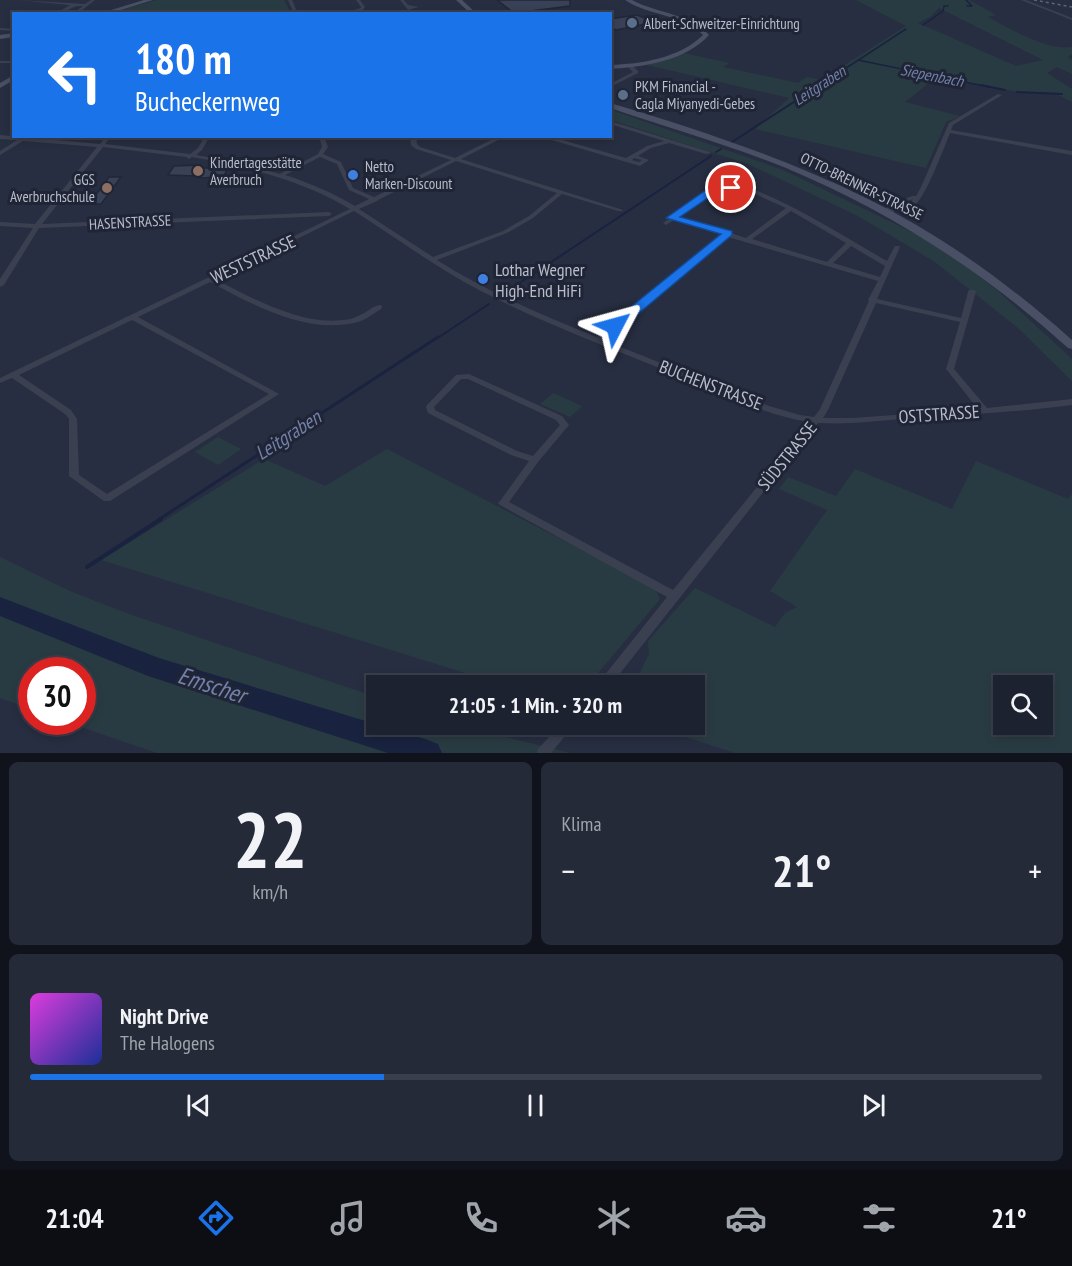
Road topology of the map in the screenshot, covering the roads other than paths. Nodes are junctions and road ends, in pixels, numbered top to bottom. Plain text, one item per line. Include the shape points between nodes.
1 (19, 0) edge
2 (93, 0) edge
3 (150, 0) edge
4 (358, 0) edge
5 (402, 0) edge
6 (459, 0) edge
7 (628, 0) edge
8 (1023, 0) edge
9 (42, 1) edge
10 (74, 5) junction
11 (85, 5) junction
12 (409, 9) edge
13 (61, 12) edge
14 (76, 12) edge
15 (107, 12) edge
16 (349, 12) edge
17 (473, 12) edge
18 (1072, 20) edge
19 (630, 66) junction
20 (612, 67) edge
21 (612, 85) edge
22 (1000, 95) dead end
23 (612, 106) edge
24 (612, 123) edge
25 (948, 131) junction
26 (15, 138) edge
27 (108, 138) edge
28 (206, 138) edge
29 (322, 138) edge
30 (413, 138) edge
31 (500, 138) edge
32 (547, 138) edge
33 (22, 139) junction
34 (669, 141) junction
35 (100, 146) junction
36 (0, 153) edge
37 (708, 153) dead end
38 (1072, 153) edge
39 (320, 155) junction
40 (634, 156) junction
41 (189, 157) junction
42 (457, 159) junction
43 (627, 160) junction
44 (742, 168) dead end
45 (280, 176) junction
46 (722, 183) junction
47 (561, 192) junction
48 (919, 195) joint
49 (375, 200) junction
50 (789, 209) junction
51 (354, 210) junction
52 (620, 210) dead end
53 (886, 211) junction
54 (329, 214) dead end
55 (0, 224) edge
56 (37, 226) junction
57 (729, 233) junction
58 (748, 239) junction
59 (850, 243) junction
60 (897, 247) dead end
61 (431, 260) junction
62 (829, 264) junction
63 (889, 265) junction
64 (210, 279) junction
65 (882, 280) junction
66 (0, 285) edge
67 (972, 292) dead end
68 (872, 300) junction
69 (378, 307) dead end
70 (133, 317) junction
71 (964, 321) junction
72 (597, 340) junction
73 (1072, 346) edge
74 (13, 375) junction
75 (0, 381) edge
76 (1069, 403) edge
77 (985, 411) junction
78 (816, 420) junction
79 (535, 460) junction
80 (674, 596) junction
81 (611, 675) edge
82 (559, 735) edge
83 (544, 752) edge

1 - 9 street
2 - 11 street
3 - 15 main road
4 - 16 street via 362,9
5 - 12 street
6 - 17 main road
7 - 19 main road via 706,33 703,40 661,60
8 - 18 street
9 - 10 street
10 - 11 street
10 - 13 street
11 - 14 street
19 - 20 main road
19 - 21 street via 636,72
22 - 25 street via 951,124
23 - 53 main road, OTTO-BRENNER-STRASSE via 788,166
24 - 34 street
25 - 38 street
25 - 48 street
26 - 33 street
27 - 35 street
28 - 41 street
29 - 39 street via 325,147
30 - 42 street via 418,148
31 - 42 street, WESTSTRASSE
32 - 43 street
33 - 35 street
33 - 36 street
34 - 37 street
34 - 40 street
35 - 41 street
35 - 56 street via 98,154
39 - 45 street
39 - 49 street via 339,163 351,189
40 - 43 street
40 - 43 street via 646,160 640,164
41 - 45 street
42 - 47 street
42 - 49 street, WESTSTRASSE
44 - 46 street
45 - 51 street via 322,191
46 - 50 street via 736,184
46 - 57 street via 669,220
47 - 52 street
47 - 61 street via 505,232
48 - 53 street via 914,203
49 - 51 street, WESTSTRASSE
50 - 58 street
50 - 59 street
51 - 61 street, BUCHENSTRASSE
51 - 64 street, WESTSTRASSE
53 - 73 main road, OTTO-BRENNER-STRASSE via 979,269
54 - 56 street, HASENSTRASSE
55 - 56 street, HASENSTRASSE
56 - 66 street
57 - 58 street
57 - 72 street
58 - 62 street
59 - 62 street
59 - 63 street
60 - 63 street, SÜDSTRASSE
61 - 72 street, BUCHENSTRASSE via 482,290
62 - 65 street
63 - 65 street, SÜDSTRASSE
64 - 69 street via 240,296 310,321 358,320
64 - 70 street, WESTSTRASSE
65 - 68 street, SÜDSTRASSE
67 - 71 street
68 - 71 street
68 - 78 street, SÜDSTRASSE via 824,410
70 - 74 street, WESTSTRASSE
70 - 74 street via 275,394 107,499 74,476 73,419 68,412
71 - 77 street via 950,369
72 - 78 street, BUCHENSTRASSE via 759,405
74 - 75 street, WESTSTRASSE
76 - 77 street, OSTSTRASSE
77 - 78 street, OSTSTRASSE
78 - 80 street, SÜDSTRASSE
79 - 79 street via 486,439 430,407 459,377 469,376 559,418 565,425
79 - 80 street via 503,502
80 - 81 street, SÜDSTRASSE
82 - 83 street

